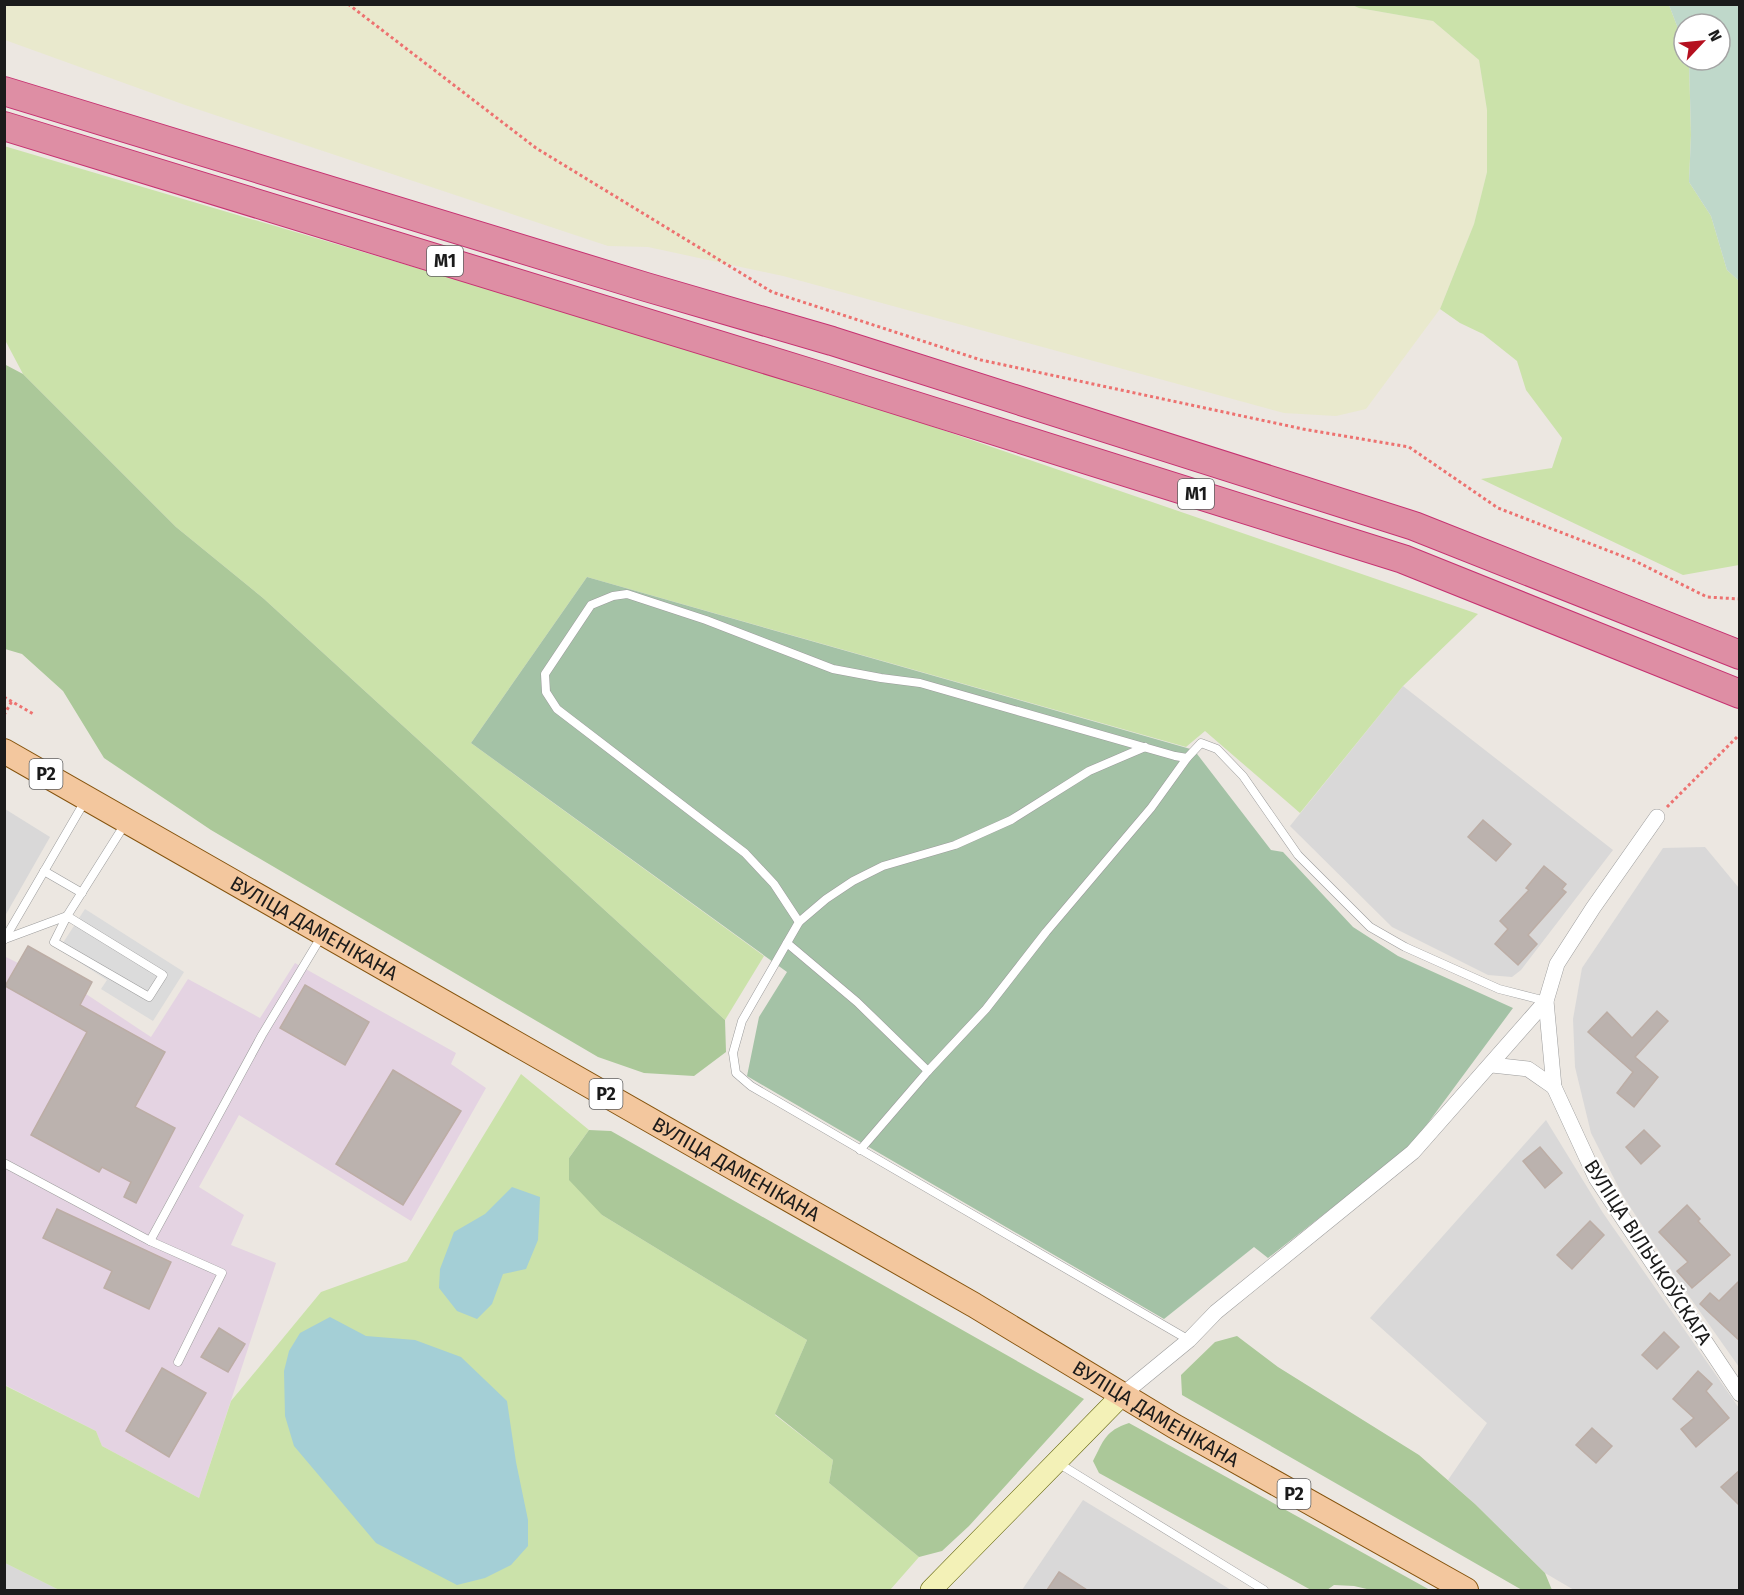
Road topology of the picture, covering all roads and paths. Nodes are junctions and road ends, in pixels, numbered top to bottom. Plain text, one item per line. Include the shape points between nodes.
1 (348, 4) edge
2 (4, 91) edge
3 (4, 126) edge
4 (1740, 599) edge
5 (1740, 655) edge
6 (1740, 694) edge
7 (4, 697) edge
8 (12, 701) junction
9 (4, 715) edge
10 (35, 715) dead end
11 (1740, 734) edge
12 (1145, 747) junction
13 (4, 751) edge
14 (1187, 758) junction
15 (87, 798) junction
16 (1657, 817) joint
17 (128, 821) junction
18 (44, 871) junction
19 (82, 893) junction
20 (67, 916) junction
21 (799, 922) junction
22 (323, 933) junction
23 (5, 939) edge
24 (787, 943) junction
25 (1546, 1001) junction
26 (1492, 1065) junction
27 (928, 1071) junction
28 (1554, 1087) junction
29 (860, 1150) junction
30 (4, 1163) edge
31 (150, 1240) junction
32 (1189, 1340) junction
33 (178, 1362) dead end
34 (1740, 1394) edge
35 (1122, 1395) junction
36 (1056, 1462) junction
37 (931, 1590) edge
38 (1264, 1590) edge
39 (1466, 1590) edge

1 - 4 path via 536,148 772,292 981,360 1303,429 1409,447 1497,508 1635,561 1707,597
2 - 5 highway, М1 via 832,341 1414,526
3 - 6 highway, М1 via 1403,560
7 - 8 path
8 - 9 path
8 - 10 path
11 - 16 path
12 - 14 lane
12 - 21 lane via 1089,771 1011,820 955,845 883,866 853,881
12 - 21 lane via 920,683 833,669 627,594 591,605 545,674 546,692 558,709 745,853 774,884
13 - 15 main road, ВУЛІЦА ДАМЕНІКАНА / Р2
14 - 25 lane via 1201,743 1217,749 1243,776 1298,855 1370,927 1499,989
14 - 27 lane via 1151,808 986,1009
15 - 17 main road, ВУЛІЦА ДАМЕНІКАНА / Р2
15 - 18 lane
16 - 25 street, ВУЛІЦА ВІЛЬЧКОЎСКАГА via 1557,964
17 - 19 lane
17 - 22 main road, ВУЛІЦА ДАМЕНІКАНА / Р2
18 - 19 lane
18 - 23 lane
19 - 20 lane
20 - 20 lane via 163,975 149,997 54,942
20 - 23 lane
21 - 24 lane
22 - 31 lane via 262,1035
22 - 35 main road, ВУЛІЦА ДАМЕНІКАНА / Р2 via 963,1299
24 - 27 lane via 857,1002
24 - 29 lane via 742,1021 734,1053 736,1073 751,1086
25 - 26 street
25 - 28 street, ВУЛІЦА ВІЛЬЧКОЎСКАГА
26 - 28 street via 1528,1069
26 - 32 street via 1413,1152 1216,1312
27 - 29 lane
28 - 34 street, ВУЛІЦА ВІЛЬЧКОЎСКАГА via 1596,1178
29 - 32 lane
30 - 31 lane
31 - 33 lane via 222,1273
32 - 35 street
35 - 36 street
35 - 39 main road, ВУЛІЦА ДАМЕНІКАНА / Р2
36 - 37 street
36 - 38 lane

